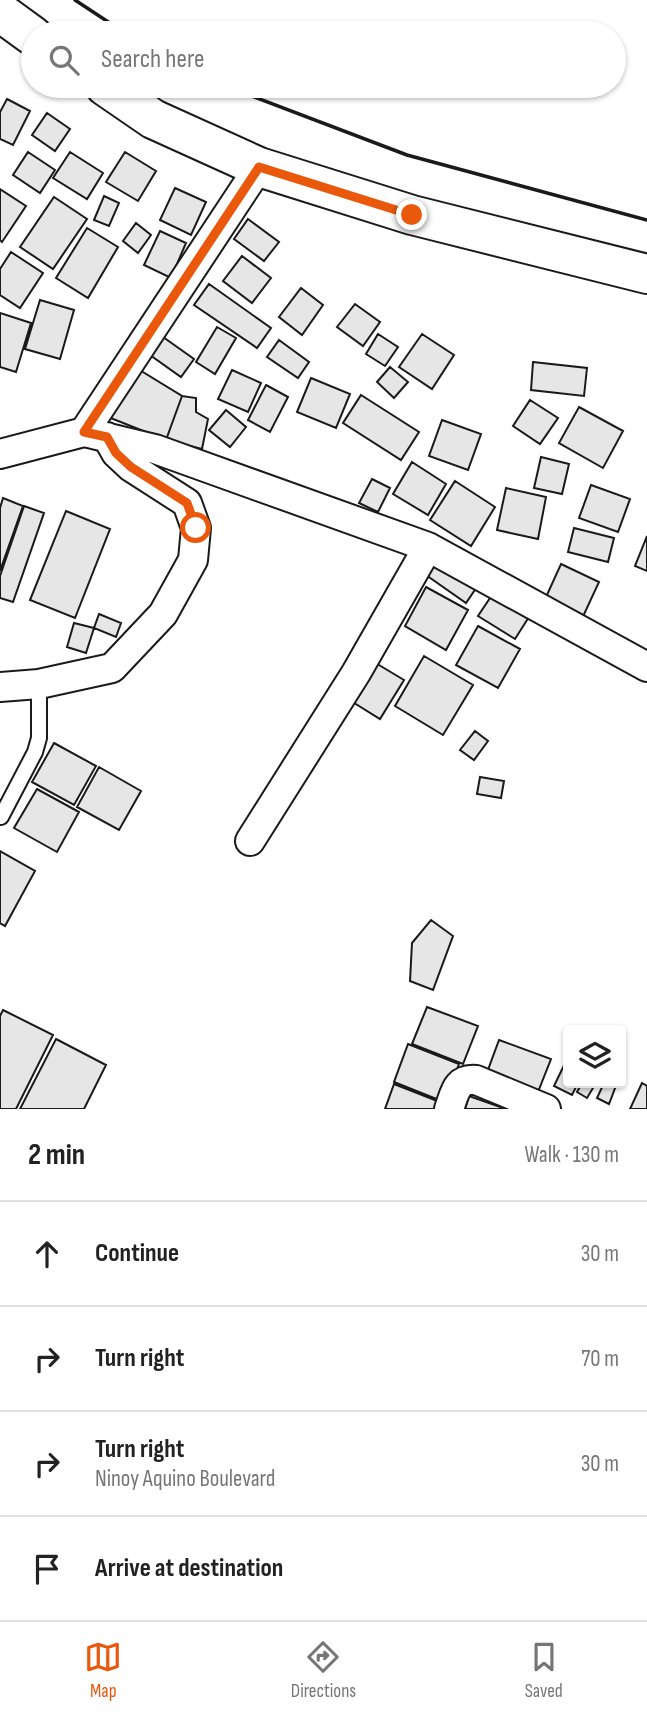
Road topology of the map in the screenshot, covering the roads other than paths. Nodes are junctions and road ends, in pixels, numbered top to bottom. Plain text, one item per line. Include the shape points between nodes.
1 (0, 12) edge
2 (21, 27) edge
3 (122, 98) edge
4 (259, 167) junction
5 (647, 274) edge
6 (95, 434) junction
7 (0, 454) edge
8 (428, 547) junction
9 (647, 667) edge
10 (39, 684) junction
11 (0, 687) edge
12 (1, 817) edge
13 (250, 841) dead end
14 (449, 1109) edge
15 (546, 1109) edge

1 - 2 main road
3 - 4 main road via 153,119
4 - 5 main road via 412,215
4 - 6 street
6 - 7 street
6 - 8 street via 155,449
6 - 10 street via 131,467 187,503 196,528 193,560 163,614 111,668
8 - 9 street
8 - 13 street via 356,673
10 - 11 street
10 - 12 lane via 35,752
14 - 15 street via 458,1084 466,1079

